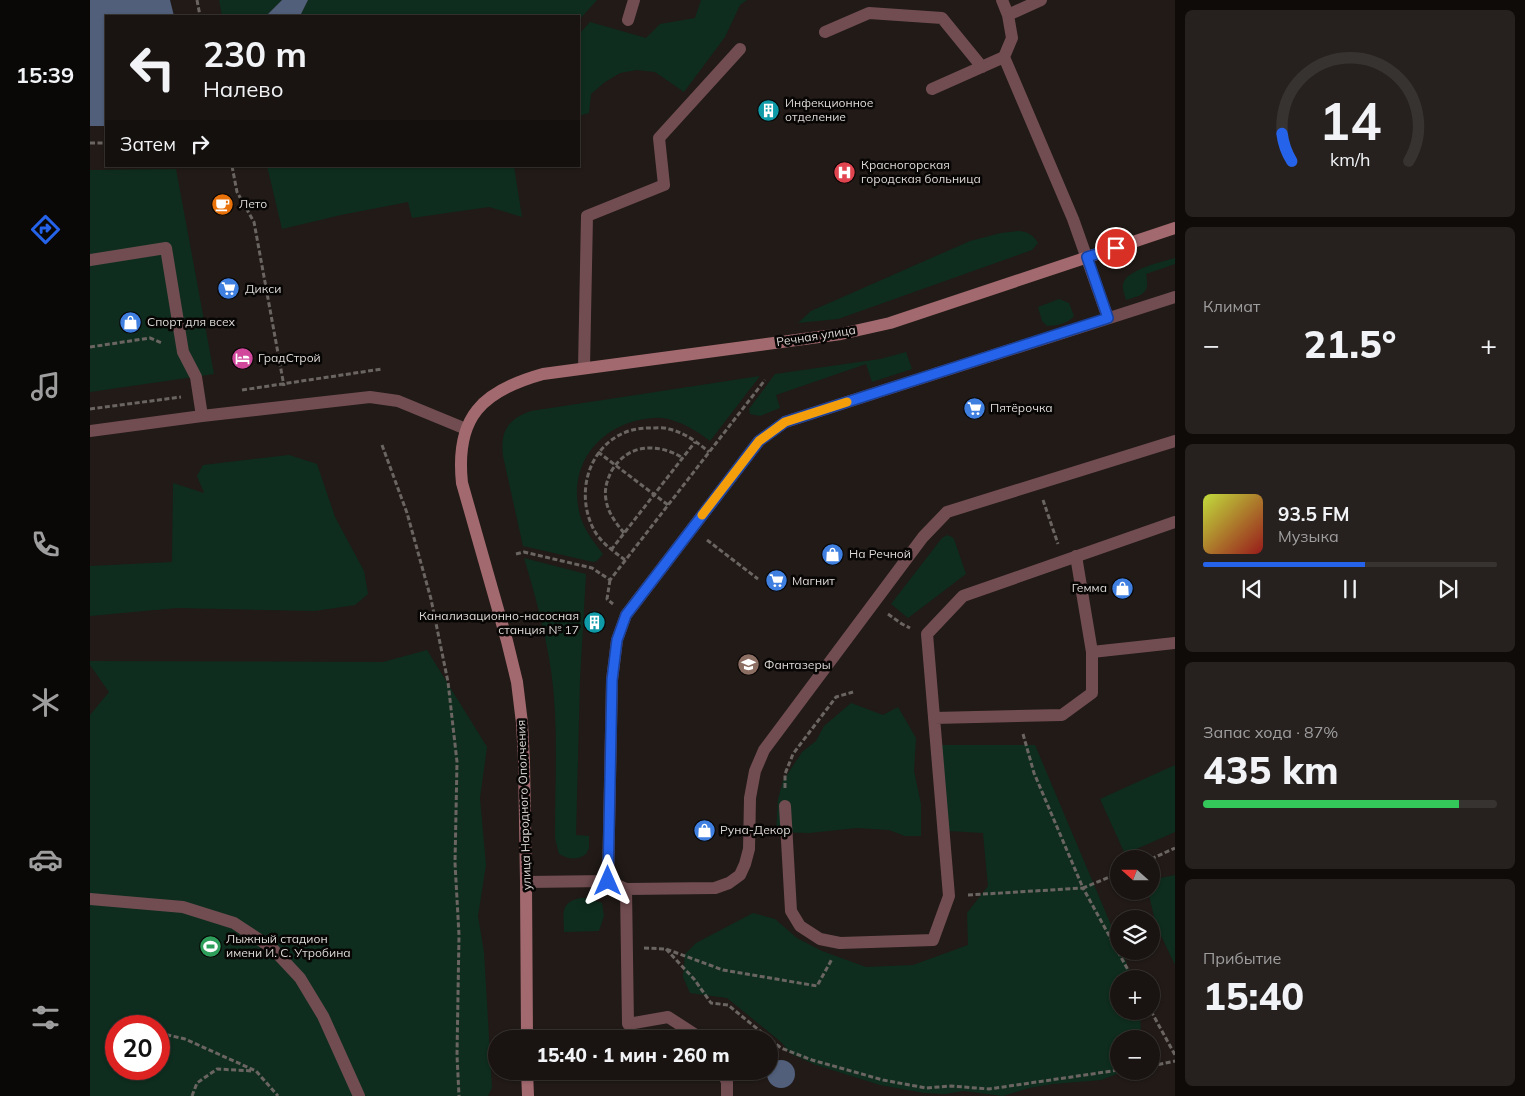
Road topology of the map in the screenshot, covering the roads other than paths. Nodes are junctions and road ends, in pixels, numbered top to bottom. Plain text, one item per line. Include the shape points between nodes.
1 (634, 0) edge
2 (1002, 0) edge
3 (1041, 0) edge
4 (1008, 15) junction
5 (628, 20) dead end
6 (825, 32) dead end
7 (740, 49) dead end
8 (1004, 57) junction
9 (982, 67) junction
10 (932, 89) dead end
11 (1175, 228) edge
12 (1087, 257) junction
13 (90, 260) edge
14 (1175, 297) edge
15 (1108, 318) junction
16 (584, 368) junction
17 (202, 416) junction
18 (466, 429) junction
19 (90, 432) edge
20 (1175, 441) edge
21 (1175, 522) edge
22 (1070, 558) junction
23 (1175, 643) edge
24 (1092, 652) junction
25 (934, 718) junction
26 (785, 806) road end
27 (608, 881) junction
28 (526, 882) junction
29 (626, 889) junction
30 (90, 899) edge
31 (527, 1030) edge
32 (688, 1030) edge
33 (527, 1080) edge
34 (726, 1080) edge
35 (359, 1096) edge
36 (528, 1096) edge
37 (727, 1096) edge

1 - 5 lane
2 - 4 lane
3 - 4 lane
4 - 8 lane via 1012,38
6 - 9 lane via 869,13 942,18
7 - 16 lane via 660,138 664,185 587,216
8 - 9 lane
8 - 12 lane
9 - 10 lane
11 - 12 main road, Речная улица
12 - 15 lane
12 - 16 main road, Речная улица via 890,323 849,332
13 - 17 lane via 166,248 183,352 196,377
14 - 15 lane
15 - 27 lane via 785,422 759,441 626,615 617,640 612,680
16 - 18 main road, Речная улица via 543,374 503,389 473,413
17 - 18 lane via 370,397 398,401
17 - 19 lane
18 - 28 main road, улица Народного Ополчения via 460,460 462,483 517,682 524,761
20 - 29 lane via 947,512 923,537 764,750 755,771 750,798 749,849 740,876 715,888
21 - 22 lane
22 - 24 lane
22 - 25 lane via 963,596 927,634
23 - 24 lane
24 - 25 lane via 1092,692 1062,715
25 - 26 lane via 948,896 933,940 840,943 820,939 800,926 791,911
27 - 28 lane
27 - 29 lane
28 - 31 main road, улица Народного Ополчения
29 - 32 lane via 628,1024 668,1017
30 - 35 lane via 182,907 234,923 272,948 300,978 309,993
33 - 36 main road
34 - 37 lane

